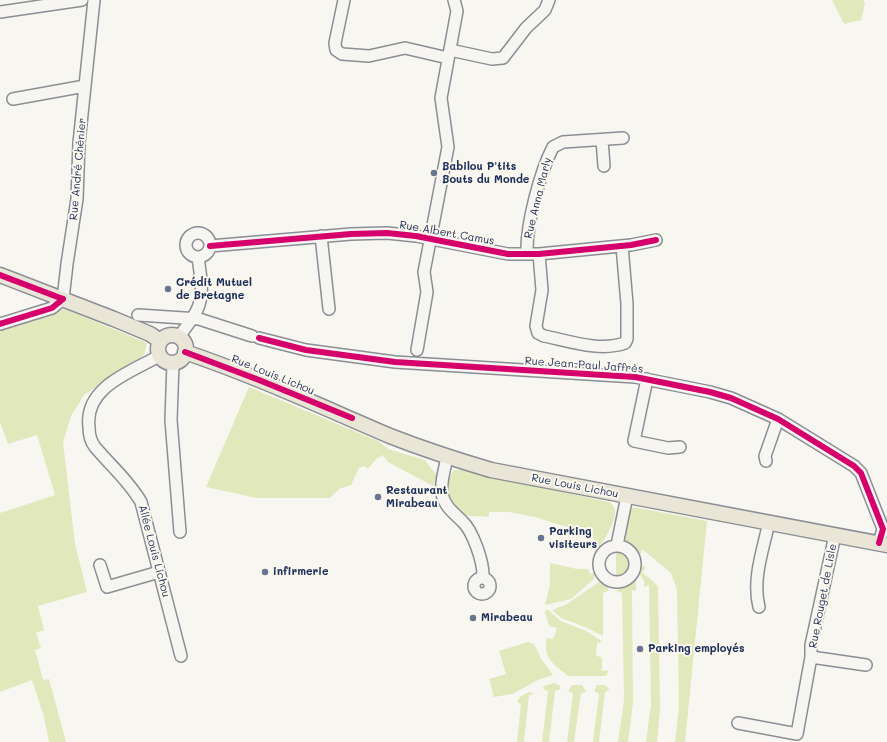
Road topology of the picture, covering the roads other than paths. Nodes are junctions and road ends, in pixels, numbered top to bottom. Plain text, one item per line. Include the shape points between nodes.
1 (82, 0) edge
2 (94, 0) edge
3 (344, 0) edge
4 (454, 0) edge
5 (549, 0) edge
6 (0, 12) edge
7 (449, 54) junction
8 (85, 86) junction
9 (13, 99) dead end
10 (623, 138) dead end
11 (602, 140) junction
12 (604, 166) dead end
13 (321, 236) junction
14 (430, 239) junction
15 (656, 240) dead end
16 (210, 246) junction
17 (622, 246) junction
18 (527, 253) junction
19 (539, 254) junction
20 (198, 257) junction
21 (0, 275) edge
22 (63, 299) junction
23 (329, 309) dead end
24 (138, 315) dead end
25 (192, 319) junction
26 (0, 324) edge
27 (179, 337) junction
28 (160, 341) junction
29 (416, 350) dead end
30 (186, 352) junction
31 (159, 356) junction
32 (173, 363) junction
33 (647, 379) junction
34 (778, 419) junction
35 (680, 447) dead end
36 (447, 457) junction
37 (766, 461) dead end
38 (627, 496) junction
39 (769, 522) junction
40 (180, 532) dead end
41 (835, 535) junction
42 (883, 544) edge
43 (617, 545) dead end
44 (100, 564) dead end
45 (159, 572) junction
46 (483, 578) dead end
47 (759, 607) dead end
48 (181, 656) dead end
49 (811, 657) junction
50 (866, 665) dead end
51 (738, 723) dead end

1 - 6 street
2 - 8 street, Rue André Chénier
3 - 7 street via 335,43 336,50 342,54 369,56 404,48
4 - 7 street via 457,11
5 - 7 street via 545,10 526,28 503,58
7 - 14 street via 441,98 448,147
8 - 9 street
8 - 22 street, Rue André Chénier via 77,199
10 - 11 street, Rue Anna Marly
11 - 12 street
11 - 18 street, Rue Anna Marly via 564,142 553,147 537,194
13 - 14 street, Rue Albert Camus via 387,233
13 - 16 street, Rue Albert Camus
13 - 23 street
14 - 18 street, Rue Albert Camus via 508,254
14 - 29 street via 424,272 427,292
15 - 17 street, Rue Albert Camus
16 - 20 street via 206,254
16 - 20 street via 207,237 202,234 196,233 190,237 187,243 188,250
17 - 19 street, Rue Albert Camus
17 - 19 street via 627,339 620,345 596,346 538,333 536,326 542,290
18 - 19 street, Rue Albert Camus
20 - 25 street via 201,299
21 - 22 main road
22 - 26 street via 52,308
22 - 28 main road via 150,334
24 - 25 street, Rue Jean-Paul Jaffrès
25 - 27 street
25 - 33 street, Rue Jean-Paul Jaffrès via 201,319 306,350 395,362
27 - 28 main road via 171,335
27 - 30 main road via 185,343
28 - 31 main road
30 - 32 main road via 182,359
30 - 36 main road, Rue Louis Lichou
31 - 32 main road via 165,362
31 - 45 street, Allée Louis Lichou via 103,388 93,402 88,420 94,446 115,467 141,502
32 - 40 street via 171,420
33 - 34 street, Rue Jean-Paul Jaffrès via 731,398
33 - 35 street via 634,441 668,448
34 - 37 street via 765,456
34 - 42 street, Rue Jean-Paul Jaffrès via 854,466 861,473 883,528
36 - 38 main road, Rue Louis Lichou via 491,470
36 - 46 street via 442,494 449,509 462,521 475,542 484,572
38 - 39 main road, Rue Louis Lichou
38 - 43 street
39 - 41 main road, Rue Louis Lichou
39 - 47 street via 755,592
41 - 42 main road, Rue Louis Lichou
41 - 49 street, Rue Rouget de Lisle via 811,645
44 - 45 street via 107,587
45 - 48 street, Allée Louis Lichou
49 - 50 street, Rue Rouget de Lisle
49 - 51 street, Rue Rouget de Lisle via 797,734

